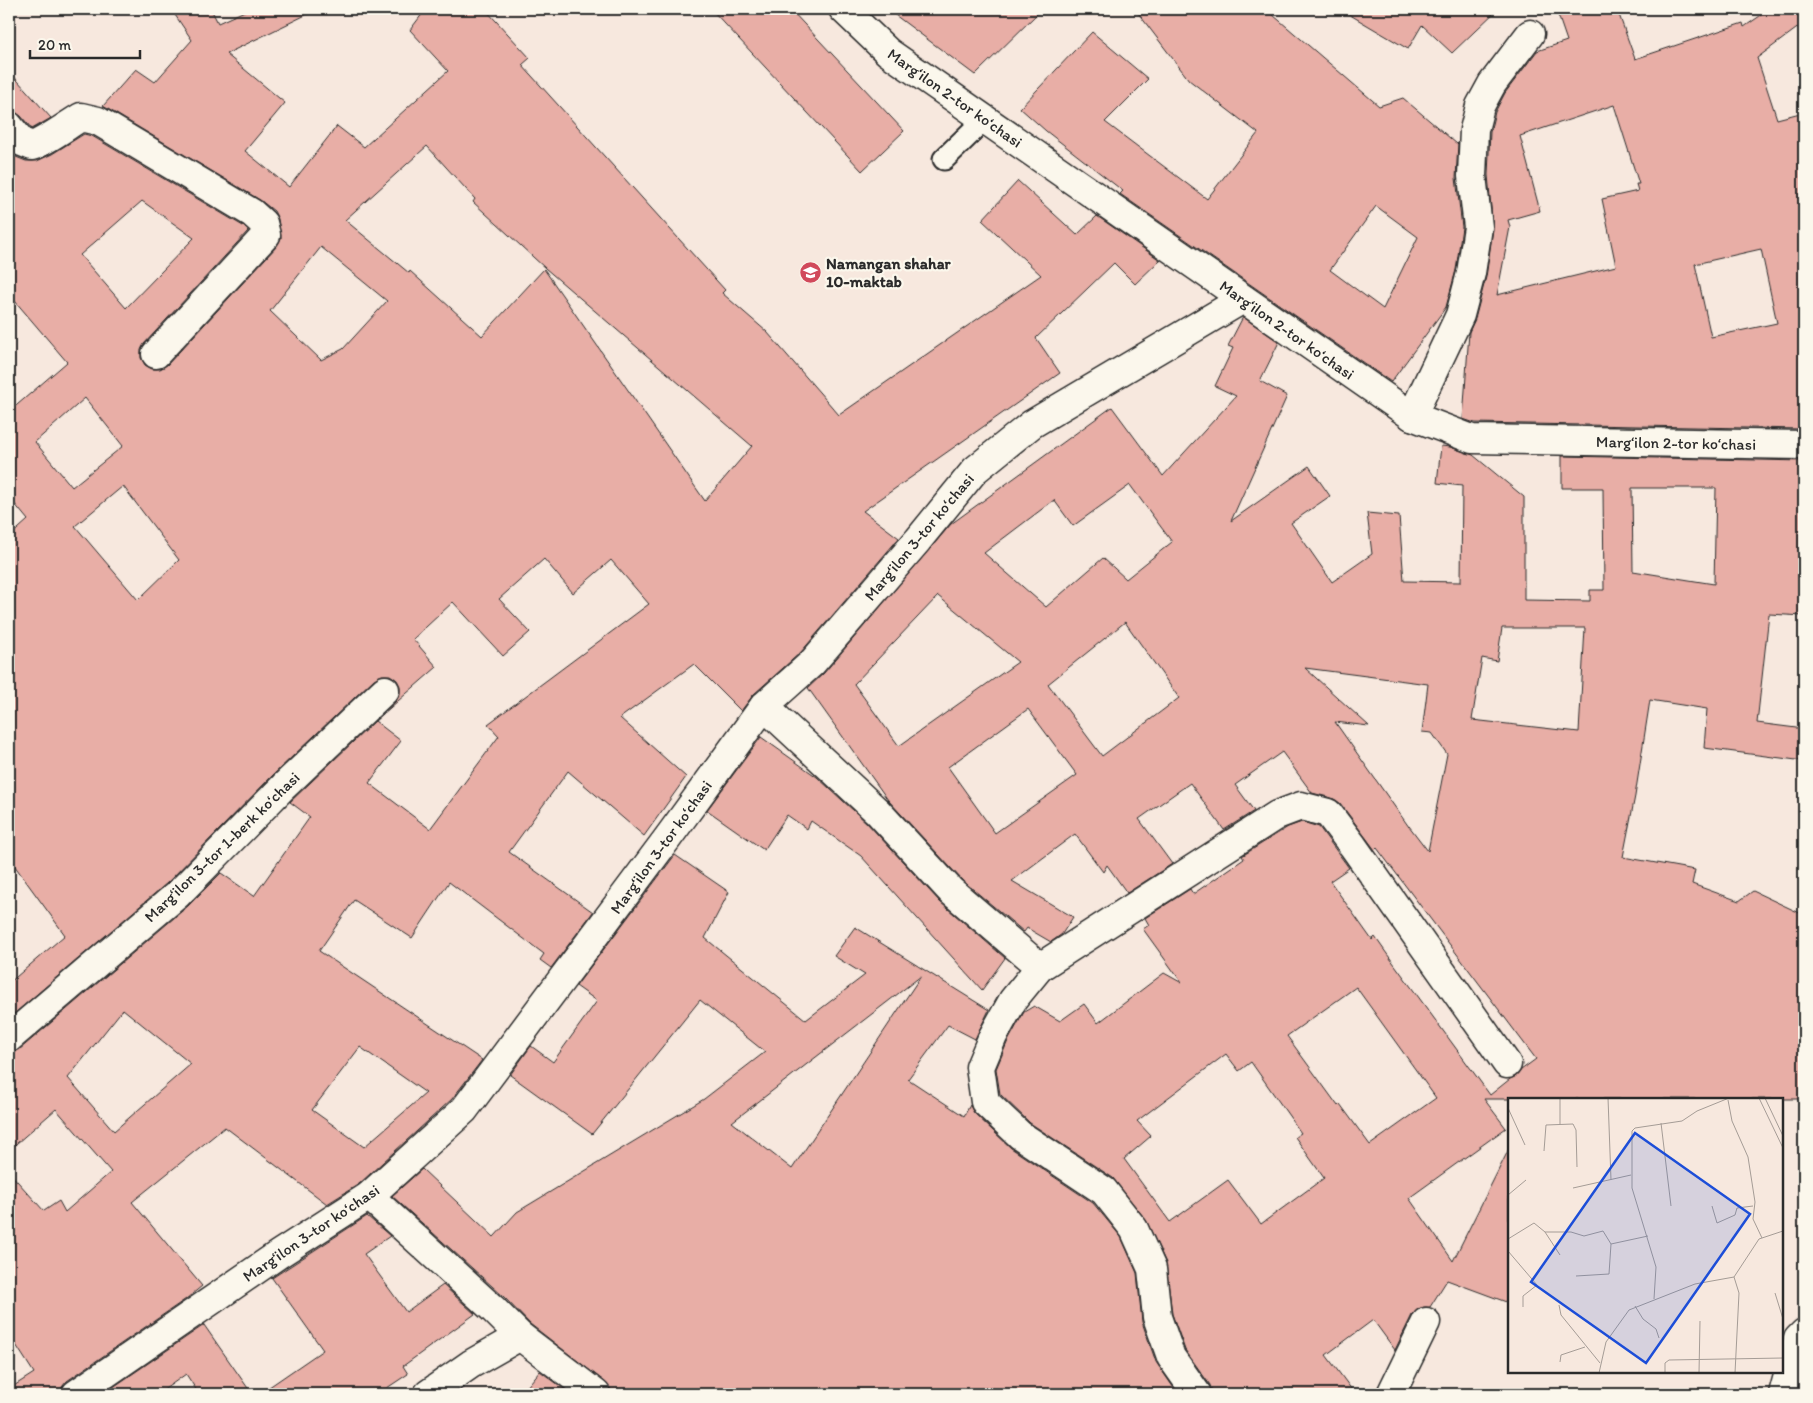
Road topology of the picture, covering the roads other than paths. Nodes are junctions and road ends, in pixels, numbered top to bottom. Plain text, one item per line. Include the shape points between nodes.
1 (843, 9) edge
2 (1530, 34) dead end
3 (985, 119) junction
4 (9, 126) edge
5 (944, 159) dead end
6 (1243, 299) junction
7 (156, 354) dead end
8 (1412, 416) junction
9 (1804, 445) edge
10 (385, 690) dead end
11 (764, 706) junction
12 (1040, 967) junction
13 (9, 1038) edge
14 (1506, 1064) dead end
15 (369, 1196) junction
16 (1426, 1322) dead end
17 (1804, 1332) edge
18 (520, 1336) junction
19 (76, 1394) edge
20 (428, 1394) edge
21 (596, 1394) edge
22 (1197, 1394) edge
23 (1391, 1394) edge
24 (1783, 1394) edge

1 - 3 street, Margʻilon 2-tor koʻchasi via 888,52
2 - 8 street via 1492,84 1480,106 1474,130 1472,176 1478,227 1471,274 1460,315
3 - 5 lane
3 - 6 street, Margʻilon 2-tor koʻchasi
4 - 7 street via 22,142 32,146 81,117 98,121 252,213 263,223 266,235
6 - 8 street, Margʻilon 2-tor koʻchasi
6 - 11 street, Margʻilon 3-tor koʻchasi via 1032,424 975,470 812,663
8 - 9 street, Margʻilon 2-tor koʻchasi via 1472,439
10 - 13 street, Margʻilon 3-tor 1-berk koʻchasi via 284,786 178,894
11 - 12 street via 878,812 951,891
11 - 15 street, Margʻilon 3-tor koʻchasi via 464,1110
12 - 14 street via 1277,815 1301,806 1328,813
12 - 22 street via 1013,1000 980,1067 985,1102 1020,1134 1104,1191 1134,1229 1152,1269 1157,1317 1171,1357
15 - 18 street
15 - 19 street, Margʻilon 3-tor koʻchasi
16 - 23 street
17 - 24 street via 1798,1339
18 - 20 street
18 - 21 street

